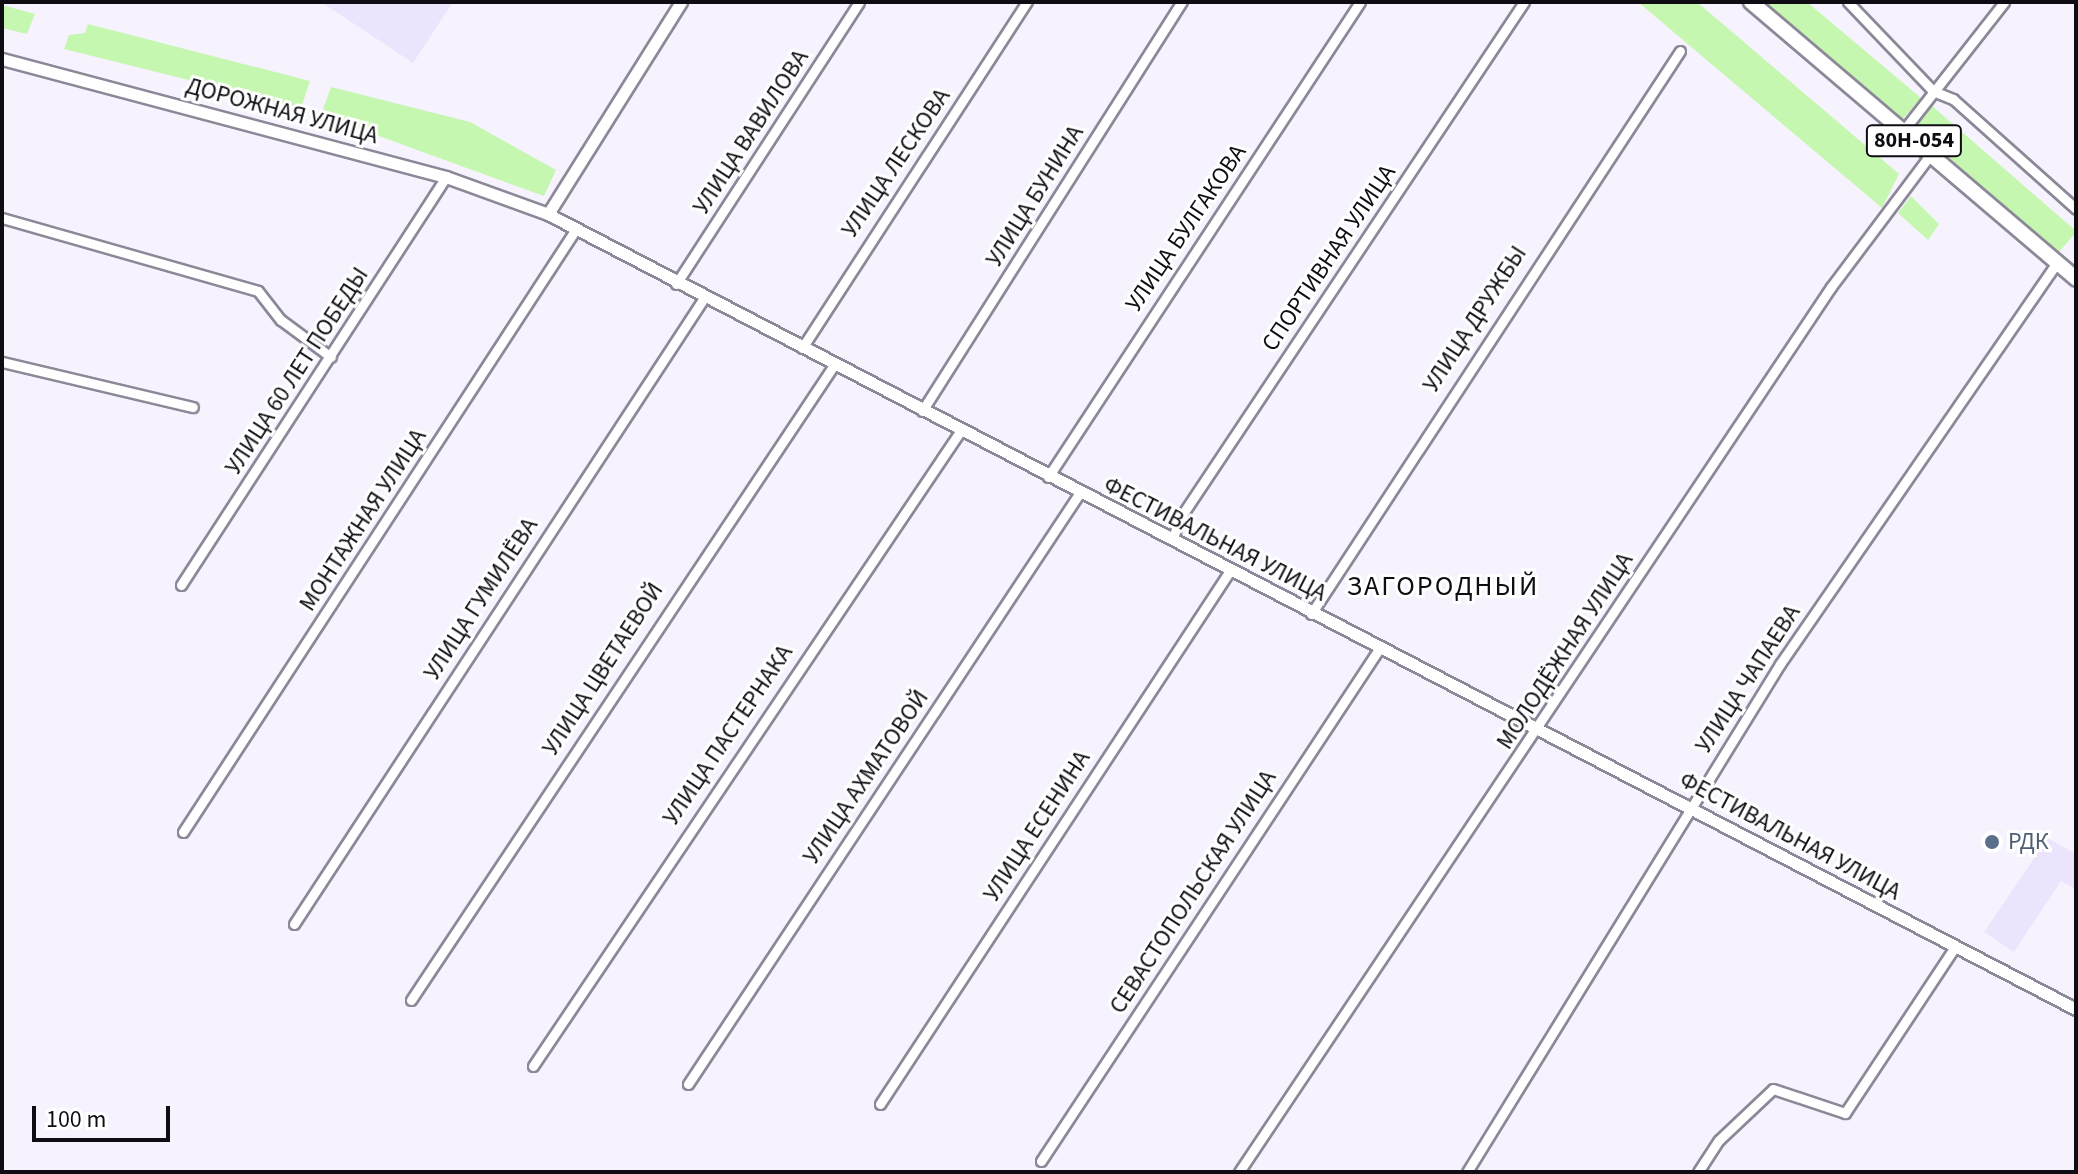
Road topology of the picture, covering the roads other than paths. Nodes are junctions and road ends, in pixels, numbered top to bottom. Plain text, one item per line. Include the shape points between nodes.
1 (681, 2) edge
2 (859, 2) edge
3 (1027, 2) edge
4 (1182, 2) edge
5 (1360, 2) edge
6 (1524, 2) edge
7 (1751, 2) edge
8 (1848, 2) edge
9 (2004, 2) edge
10 (1680, 51) dead end
11 (2, 59) edge
12 (1933, 91) junction
13 (1903, 131) junction
14 (1930, 155) junction
15 (446, 177) junction
16 (2076, 209) edge
17 (548, 214) junction
18 (2, 218) edge
19 (576, 229) junction
20 (2057, 262) junction
21 (2076, 279) edge
22 (676, 284) junction
23 (704, 298) junction
24 (802, 348) junction
25 (331, 357) junction
26 (2, 362) edge
27 (834, 365) junction
28 (193, 407) dead end
29 (922, 411) junction
30 (961, 430) junction
31 (1048, 477) junction
32 (1079, 494) junction
33 (1173, 539) junction
34 (1229, 572) junction
35 (181, 585) dead end
36 (1311, 614) junction
37 (1381, 646) junction
38 (1538, 732) junction
39 (1689, 806) junction
40 (183, 832) dead end
41 (294, 924) dead end
42 (1955, 947) junction
43 (411, 1000) dead end
44 (2076, 1009) edge
45 (533, 1066) dead end
46 (688, 1084) dead end
47 (880, 1104) dead end
48 (1041, 1161) dead end
49 (1239, 1172) edge
50 (1467, 1172) edge
51 (1698, 1172) edge

1 - 17 street
2 - 22 street, УЛИЦА ВАВИЛОВА
3 - 24 street, УЛИЦА ЛЕСКОВА
4 - 29 street, УЛИЦА БУНИНА
5 - 31 street, УЛИЦА БУЛГАКОВА
6 - 33 street, СПОРТИВНАЯ УЛИЦА
7 - 13 main road, 80Н-054
8 - 12 street
9 - 12 street
10 - 36 street, УЛИЦА ДРУЖБЫ
11 - 15 street, ДОРОЖНАЯ УЛИЦА
12 - 13 street
12 - 16 street via 1953,99
13 - 14 main road, 80Н-054
14 - 20 main road, 80Н-054
14 - 38 street, МОЛОДЁЖНАЯ УЛИЦА via 1831,287
15 - 17 street, ДОРОЖНАЯ УЛИЦА
15 - 25 street, УЛИЦА 60 ЛЕТ ПОБЕДЫ
17 - 19 street, ФЕСТИВАЛЬНАЯ УЛИЦА
18 - 25 street via 258,291 281,320
19 - 22 street, ФЕСТИВАЛЬНАЯ УЛИЦА
19 - 40 street, МОНТАЖНАЯ УЛИЦА
20 - 21 main road, 80Н-054
20 - 39 street, УЛИЦА ЧАПАЕВА
22 - 23 street, ФЕСТИВАЛЬНАЯ УЛИЦА
23 - 24 street, ФЕСТИВАЛЬНАЯ УЛИЦА
23 - 41 street, УЛИЦА ГУМИЛЁВА
24 - 27 street, ФЕСТИВАЛЬНАЯ УЛИЦА
25 - 35 street, УЛИЦА 60 ЛЕТ ПОБЕДЫ
26 - 28 street
27 - 29 street, ФЕСТИВАЛЬНАЯ УЛИЦА
27 - 43 street, УЛИЦА ЦВЕТАЕВОЙ
29 - 30 street, ФЕСТИВАЛЬНАЯ УЛИЦА
30 - 31 street, ФЕСТИВАЛЬНАЯ УЛИЦА
30 - 45 street, УЛИЦА ПАСТЕРНАКА
31 - 32 street, ФЕСТИВАЛЬНАЯ УЛИЦА
32 - 33 street, ФЕСТИВАЛЬНАЯ УЛИЦА
32 - 46 street, УЛИЦА АХМАТОВОЙ
33 - 34 street, ФЕСТИВАЛЬНАЯ УЛИЦА
34 - 36 street, ФЕСТИВАЛЬНАЯ УЛИЦА
34 - 47 street, УЛИЦА ЕСЕНИНА
36 - 37 street, ФЕСТИВАЛЬНАЯ УЛИЦА
37 - 38 street, ФЕСТИВАЛЬНАЯ УЛИЦА
37 - 48 street, СЕВАСТОПОЛЬСКАЯ УЛИЦА
38 - 39 street, ФЕСТИВАЛЬНАЯ УЛИЦА
38 - 49 street, МОЛОДЁЖНАЯ УЛИЦА
39 - 42 street, ФЕСТИВАЛЬНАЯ УЛИЦА
39 - 50 street, УЛИЦА ЧАПАЕВА via 1613,943
42 - 44 street, ФЕСТИВАЛЬНАЯ УЛИЦА
42 - 51 street via 1845,1113 1773,1089 1727,1131

